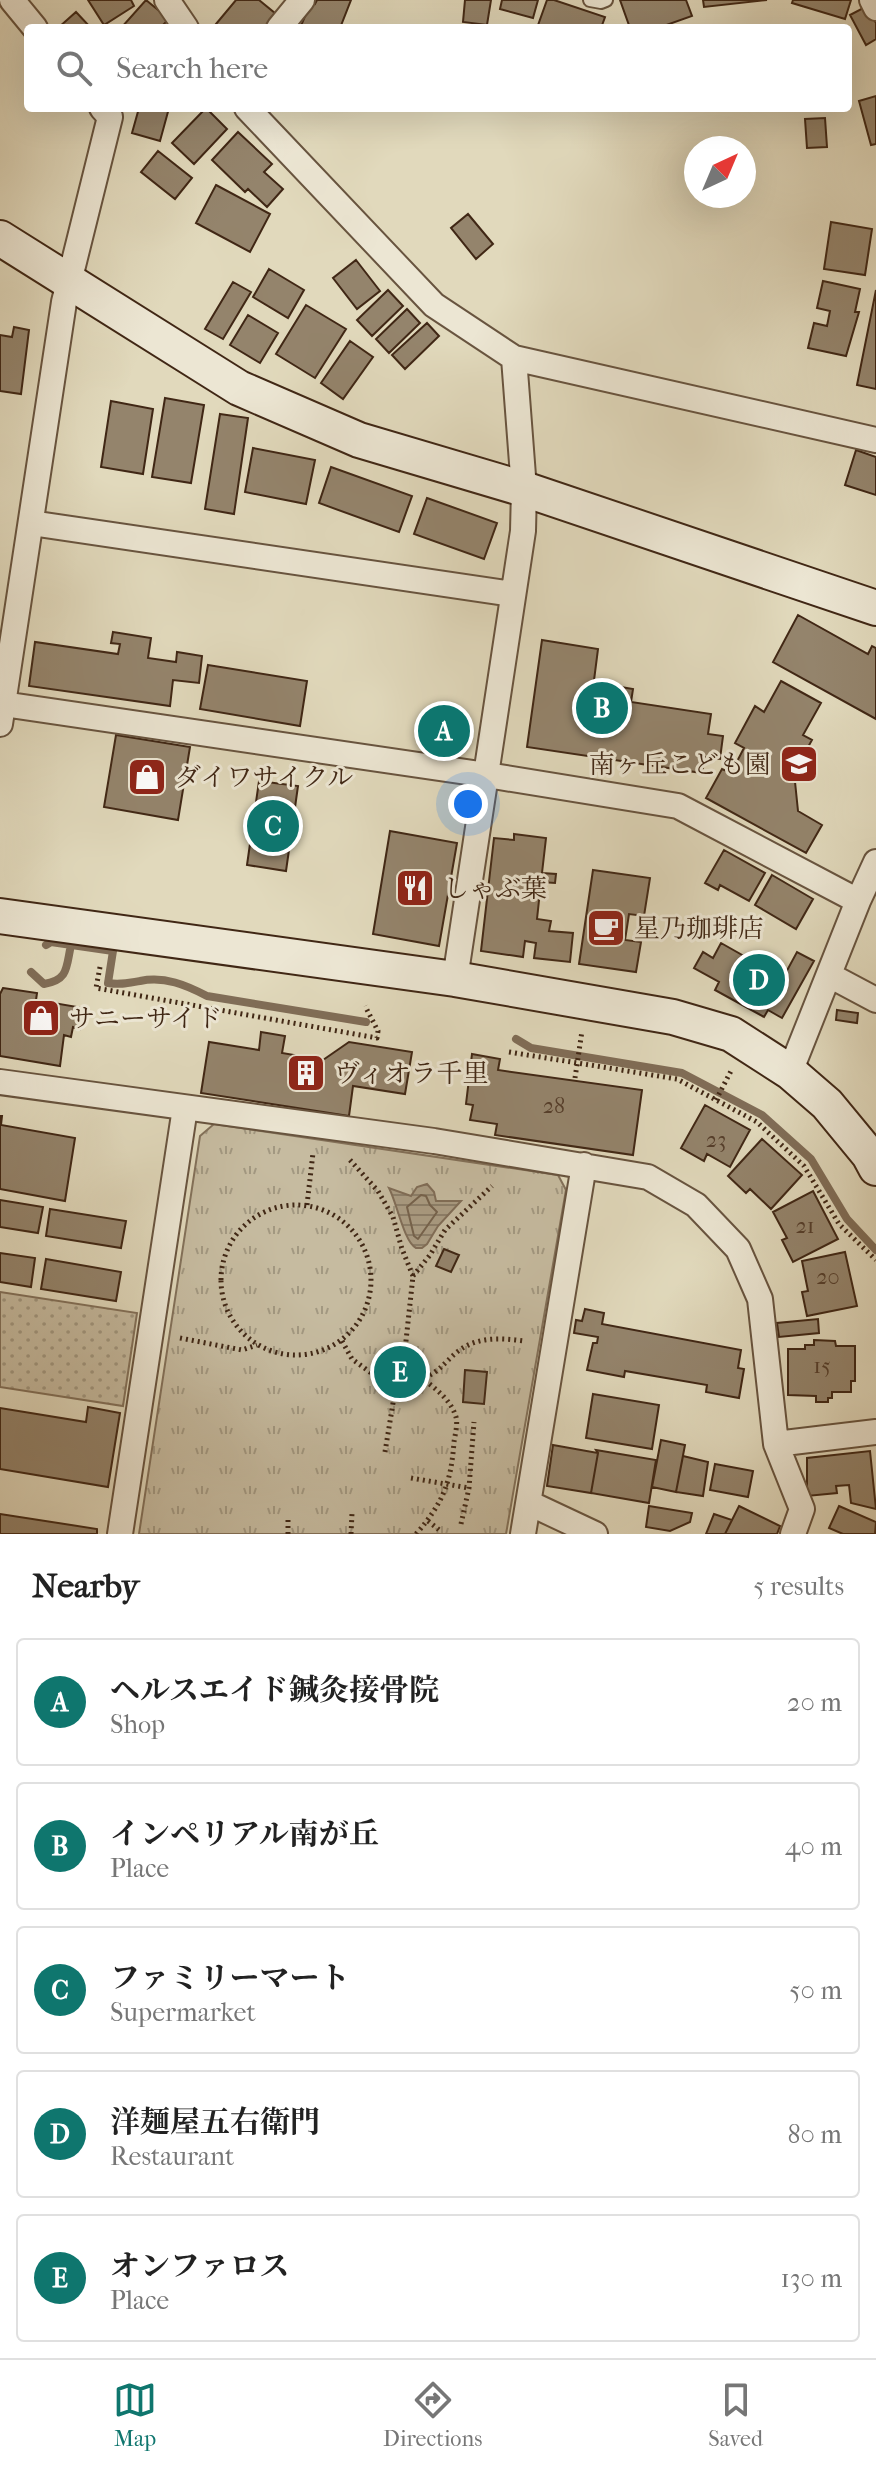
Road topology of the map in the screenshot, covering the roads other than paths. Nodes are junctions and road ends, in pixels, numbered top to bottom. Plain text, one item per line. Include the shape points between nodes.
1 (12, 0) edge
2 (167, 0) edge
3 (302, 0) edge
4 (590, 0) edge
5 (606, 0) edge
6 (872, 0) edge
7 (876, 8) edge
8 (32, 24) edge
9 (183, 24) edge
10 (282, 24) edge
11 (106, 112) edge
12 (251, 112) edge
13 (0, 238) edge
14 (69, 280) junction
15 (514, 358) junction
16 (876, 440) edge
17 (524, 489) junction
18 (31, 523) junction
19 (512, 594) junction
20 (876, 608) edge
21 (2, 714) edge
22 (487, 775) junction
23 (876, 862) edge
24 (858, 901) junction
25 (0, 916) edge
26 (829, 975) junction
27 (455, 979) junction
28 (876, 1000) edge
29 (790, 1072) junction
30 (0, 1082) edge
31 (185, 1108) junction
32 (584, 1165) junction
33 (876, 1168) edge
34 (876, 1432) edge
35 (776, 1444) junction
36 (529, 1503) junction
37 (120, 1534) edge
38 (523, 1534) edge
39 (595, 1534) edge
40 (793, 1534) edge

1 - 8 street
2 - 9 street
3 - 10 street
4 - 5 lane
6 - 7 street
11 - 14 street via 110,117
12 - 15 street via 434,305
13 - 14 street
14 - 17 street via 239,388 359,440
14 - 18 street
15 - 16 street
15 - 17 street
17 - 19 street
17 - 20 street
18 - 19 street
18 - 21 street
19 - 22 street
21 - 22 street
22 - 24 street via 678,806
22 - 27 street
23 - 24 street
24 - 26 street
25 - 27 street
26 - 28 street
26 - 29 street
27 - 29 street via 673,1017 731,1034
29 - 33 street via 827,1104
30 - 31 street
31 - 32 street
31 - 37 street
32 - 35 street via 648,1177 696,1205 738,1249 760,1299
32 - 36 street
34 - 35 street
35 - 40 street via 802,1509
36 - 38 street
36 - 39 street

